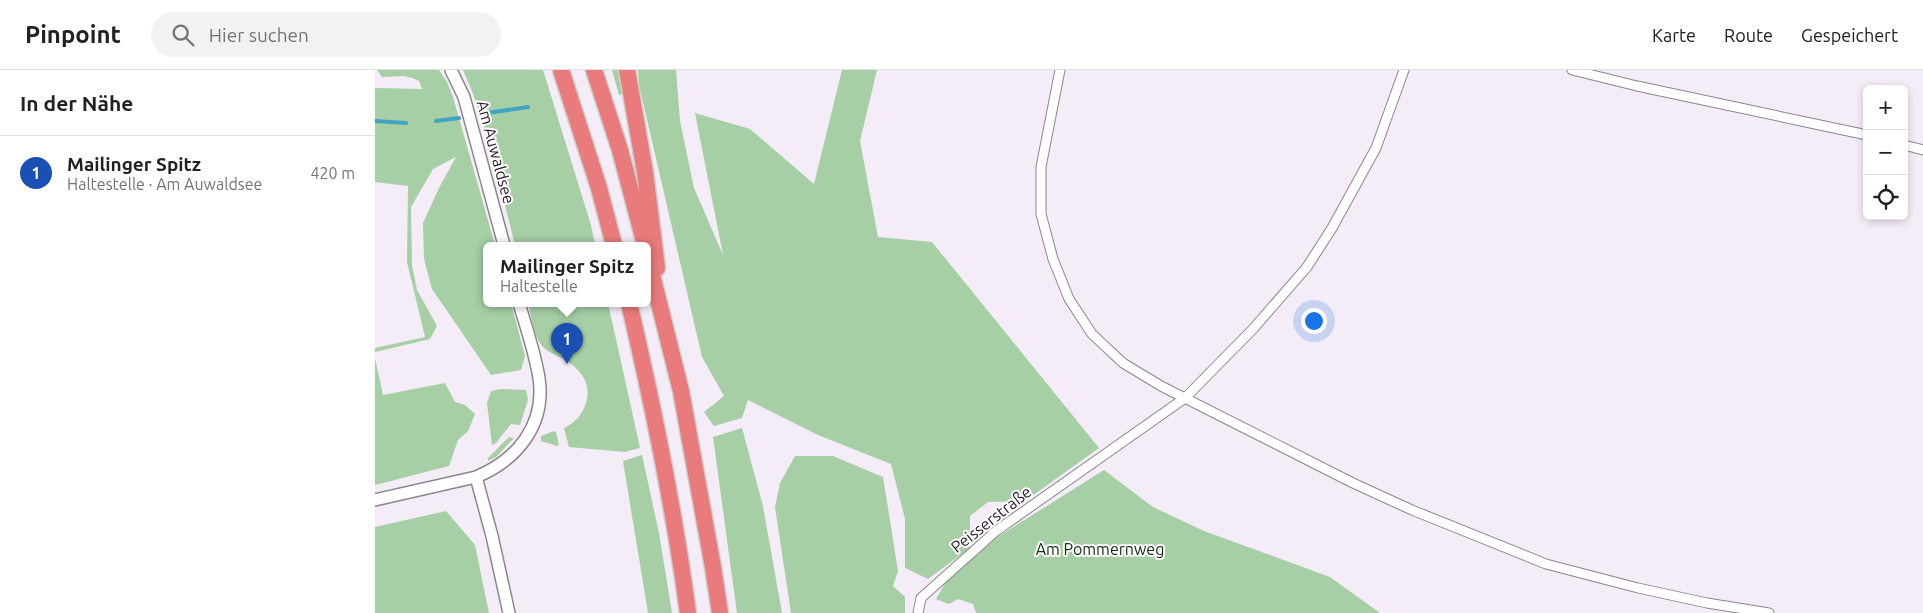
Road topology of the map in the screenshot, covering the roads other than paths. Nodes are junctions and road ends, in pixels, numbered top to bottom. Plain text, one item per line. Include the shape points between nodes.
1 (451, 70) edge
2 (561, 70) edge
3 (594, 70) edge
4 (627, 70) edge
5 (1060, 70) edge
6 (1404, 70) edge
7 (1572, 70) edge
8 (1863, 134) edge
9 (1908, 146) edge
10 (1923, 150) edge
11 (503, 242) edge
12 (613, 242) edge
13 (644, 242) edge
14 (651, 271) edge
15 (520, 307) edge
16 (630, 307) edge
17 (665, 327) junction
18 (1185, 398) junction
19 (476, 478) junction
20 (375, 500) edge
21 (509, 613) edge
22 (688, 613) edge
23 (720, 613) edge
24 (918, 613) edge
25 (1769, 613) edge

1 - 11 street, Am Auwaldsee via 464,97
2 - 12 highway
3 - 13 highway via 620,150
4 - 17 highway via 645,172
5 - 18 street via 1041,167 1041,214 1053,259 1069,299 1092,334 1123,362
6 - 18 street, Peisserstraße via 1375,148 1332,228 1307,266 1253,329
7 - 8 street
9 - 10 street
14 - 17 highway
15 - 19 street via 539,377 539,404 527,439 516,452 507,461
16 - 22 highway via 650,395
17 - 23 highway via 681,390
18 - 24 street, Peisserstraße via 996,531 921,598
18 - 25 street via 1353,483 1546,564 1638,588
19 - 20 street
19 - 21 street

